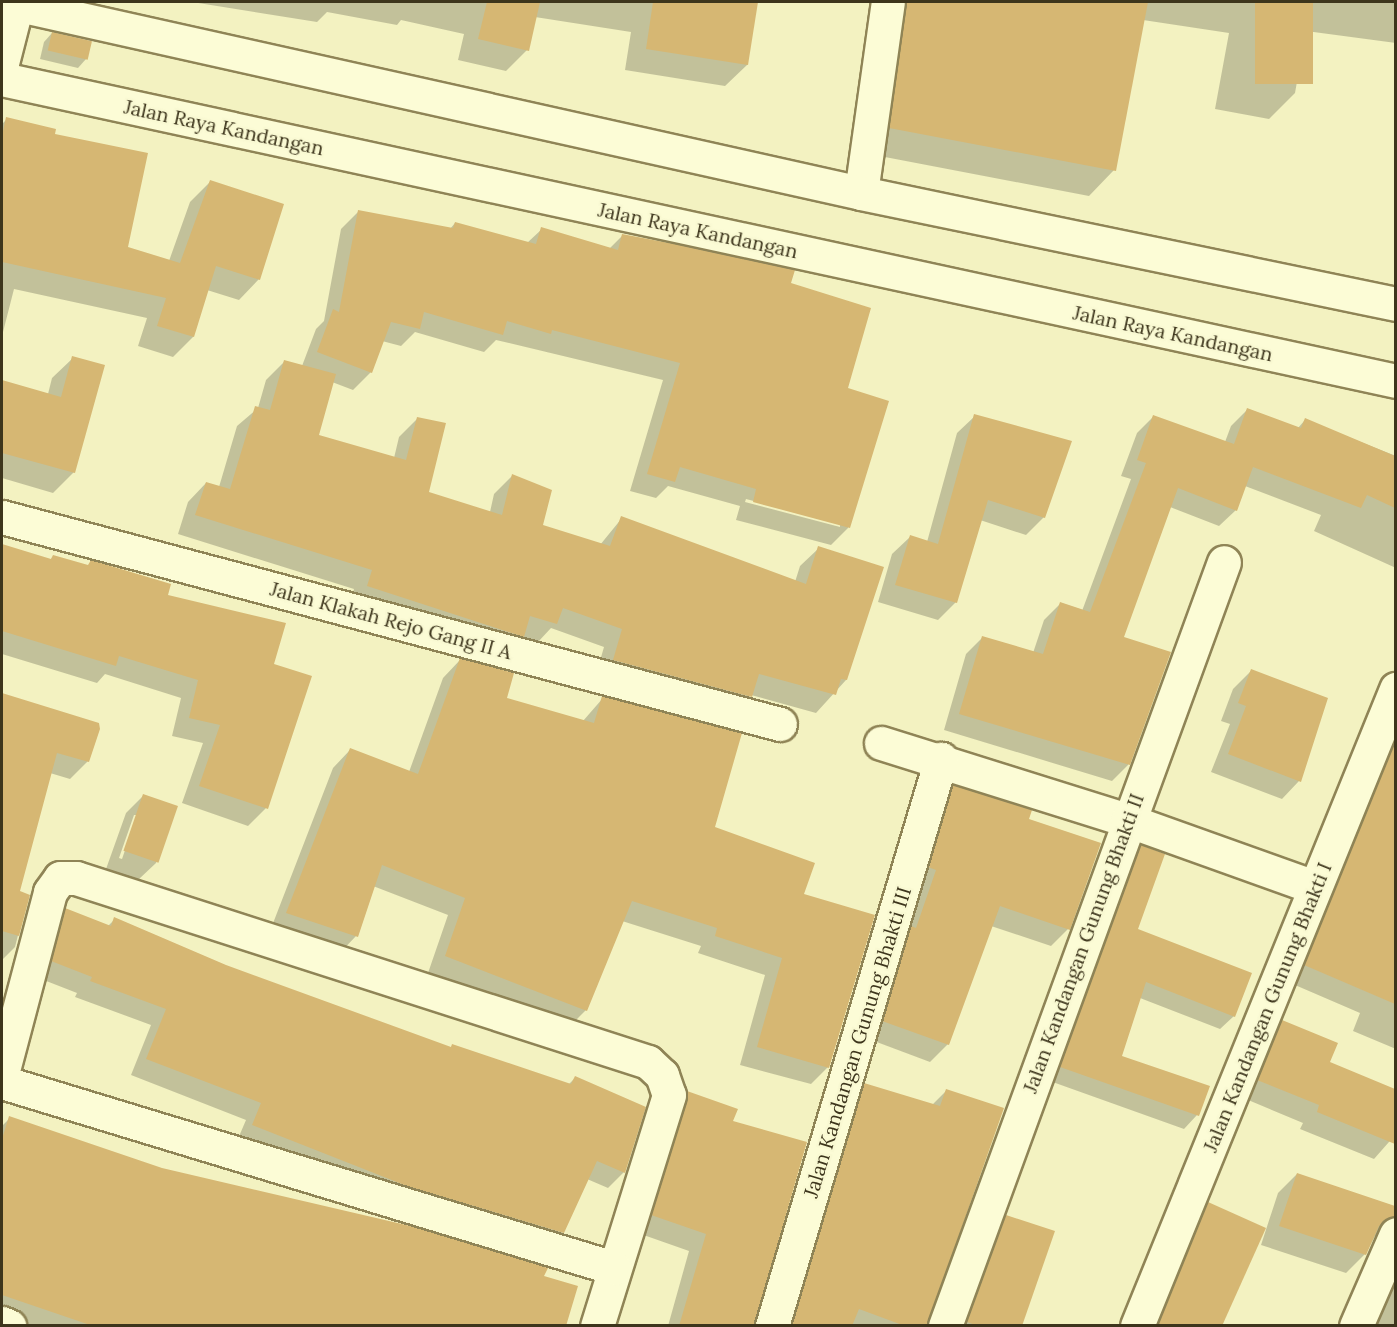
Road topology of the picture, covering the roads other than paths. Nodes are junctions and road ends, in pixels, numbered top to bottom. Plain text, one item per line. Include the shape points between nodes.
1 (888, 2) edge
2 (11, 3) edge
3 (2, 63) edge
4 (2, 79) edge
5 (861, 193) junction
6 (1395, 304) edge
7 (1395, 381) edge
8 (2, 517) edge
9 (1224, 562) dead end
10 (1395, 689) edge
11 (780, 724) dead end
12 (881, 743) dead end
13 (941, 759) junction
14 (1127, 820) junction
15 (1314, 888) junction
16 (2, 1074) edge
17 (2, 1082) edge
18 (1395, 1234) edge
19 (614, 1268) junction
20 (2, 1323) edge
21 (9, 1326) edge
22 (597, 1326) edge
23 (772, 1326) edge
24 (945, 1326) edge
25 (1137, 1326) edge
26 (1356, 1326) edge

1 - 5 street
2 - 3 street
2 - 5 street
4 - 7 street, Jalan Raya Kandangan
5 - 6 street
8 - 11 street, Jalan Klakah Rejo Gang II A
9 - 14 street, Jalan Kandangan Gunung Bhakti II
10 - 15 street, Jalan Kandangan Gunung Bhakti I
12 - 13 street
13 - 14 street
13 - 23 street, Jalan Kandangan Gunung Bhakti III
14 - 15 street
14 - 24 street, Jalan Kandangan Gunung Bhakti II
15 - 25 street, Jalan Kandangan Gunung Bhakti I
16 - 19 street via 50,892 60,878 76,878 648,1062 662,1075 669,1095
17 - 19 street
18 - 26 street
19 - 22 street
20 - 21 street

